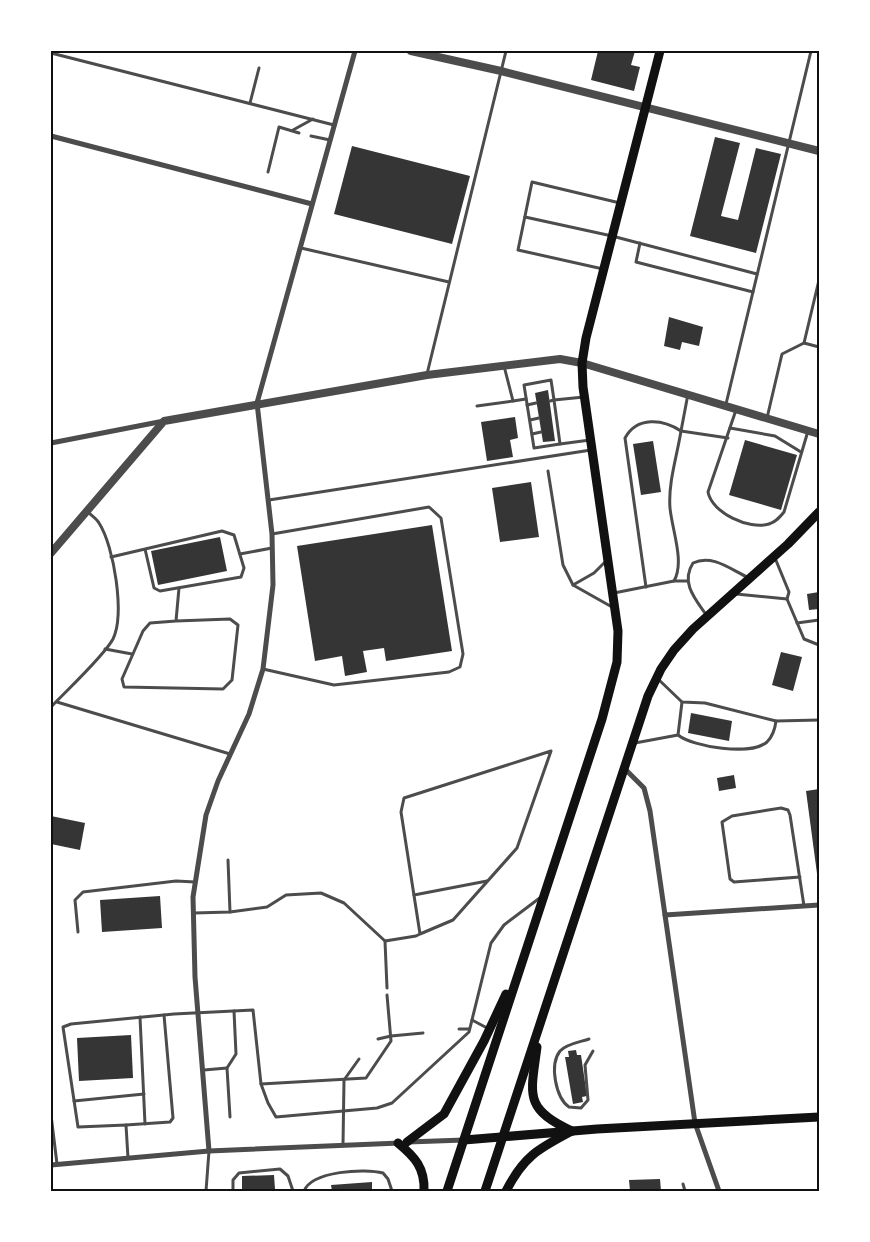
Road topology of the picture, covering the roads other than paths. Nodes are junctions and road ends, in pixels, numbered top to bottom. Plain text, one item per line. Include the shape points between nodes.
1 (355, 51) edge
2 (411, 51) edge
3 (506, 51) edge
4 (660, 51) edge
5 (811, 51) edge
6 (51, 53) edge
7 (259, 68) dead end
8 (501, 71) junction
9 (250, 103) junction
10 (645, 108) junction
11 (314, 119) junction
12 (334, 125) junction
13 (293, 131) junction
14 (299, 132) dead end
15 (51, 136) edge
16 (311, 136) dead end
17 (330, 140) junction
18 (787, 143) junction
19 (819, 151) edge
20 (268, 172) dead end
21 (312, 204) junction
22 (621, 204) junction
23 (525, 217) junction
24 (612, 236) junction
25 (640, 243) junction
26 (302, 248) junction
27 (604, 269) junction
28 (757, 274) junction
29 (819, 280) edge
30 (450, 282) junction
31 (753, 292) junction
32 (804, 343) junction
33 (819, 347) edge
34 (582, 363) junction
35 (504, 366) junction
36 (427, 375) junction
37 (688, 394) junction
38 (584, 396) junction
39 (526, 399) junction
40 (513, 401) junction
41 (552, 401) junction
42 (536, 403) dead end
43 (257, 404) junction
44 (527, 404) junction
45 (725, 405) junction
46 (477, 406) dead end
47 (737, 408) junction
48 (539, 418) dead end
49 (767, 418) junction
50 (530, 420) junction
51 (164, 421) junction
52 (730, 428) junction
53 (808, 430) junction
54 (681, 431) junction
55 (541, 432) dead end
56 (532, 434) junction
57 (819, 434) edge
58 (728, 438) junction
59 (590, 440) junction
60 (51, 443) edge
61 (560, 444) junction
62 (592, 450) junction
63 (801, 452) junction
64 (548, 471) dead end
65 (268, 500) junction
66 (86, 511) junction
67 (819, 512) edge
68 (272, 534) junction
69 (272, 548) junction
70 (145, 549) junction
71 (51, 553) edge
72 (240, 554) junction
73 (774, 556) junction
74 (111, 557) junction
75 (609, 559) junction
76 (750, 578) junction
77 (674, 581) junction
78 (687, 581) junction
79 (573, 585) junction
80 (646, 587) junction
81 (179, 588) junction
82 (614, 593) junction
83 (732, 594) junction
84 (787, 599) junction
85 (616, 610) junction
86 (708, 616) junction
87 (819, 620) edge
88 (176, 621) junction
89 (797, 623) junction
90 (819, 645) edge
91 (105, 649) junction
92 (132, 654) junction
93 (263, 669) junction
94 (656, 678) junction
95 (56, 702) junction
96 (682, 702) junction
97 (51, 707) edge
98 (819, 720) edge
99 (776, 721) junction
100 (678, 735) junction
101 (633, 743) junction
102 (231, 754) junction
103 (625, 769) junction
104 (228, 860) dead end
105 (800, 878) junction
106 (488, 881) junction
107 (196, 882) junction
108 (414, 895) junction
109 (544, 895) junction
110 (819, 905) edge
111 (804, 906) junction
112 (230, 912) junction
113 (194, 913) junction
114 (665, 916) junction
115 (78, 932) dead end
116 (420, 934) junction
117 (385, 941) junction
118 (522, 960) junction
119 (387, 988) dead end
120 (387, 995) dead end
121 (234, 1011) junction
122 (198, 1013) junction
123 (164, 1015) junction
124 (140, 1017) junction
125 (472, 1020) junction
126 (540, 1024) junction
127 (469, 1029) junction
128 (459, 1030) dead end
129 (489, 1030) junction
130 (423, 1033) dead end
131 (391, 1036) junction
132 (378, 1039) dead end
133 (589, 1039) dead end
134 (593, 1051) dead end
135 (359, 1060) dead end
136 (227, 1068) junction
137 (204, 1070) junction
138 (344, 1080) junction
139 (261, 1084) junction
140 (144, 1094) junction
141 (74, 1101) junction
142 (343, 1111) junction
143 (51, 1115) edge
144 (230, 1117) dead end
145 (819, 1117) edge
146 (695, 1123) junction
147 (146, 1124) junction
148 (126, 1125) junction
149 (572, 1131) junction
150 (502, 1137) junction
151 (464, 1140) junction
152 (403, 1143) junction
153 (343, 1145) junction
154 (210, 1151) junction
155 (128, 1159) junction
156 (54, 1165) edge
157 (683, 1184) dead end
158 (206, 1191) edge
159 (233, 1191) edge
160 (293, 1191) edge
161 (304, 1191) edge
162 (392, 1191) edge
163 (424, 1191) edge
164 (447, 1191) edge
165 (485, 1191) edge
166 (506, 1191) edge
167 (685, 1191) edge
168 (719, 1191) edge

1 - 12 street
2 - 8 street
3 - 8 lane
4 - 10 main road
5 - 18 lane
6 - 9 lane
7 - 9 lane
8 - 10 street
8 - 30 lane
9 - 11 lane
10 - 18 street
10 - 22 main road
11 - 12 lane
11 - 13 lane
12 - 17 street
13 - 14 lane
13 - 20 lane via 279,127
15 - 21 street
16 - 17 lane
17 - 21 street
18 - 19 street
18 - 28 lane
21 - 26 street
22 - 23 lane via 532,182
22 - 24 main road
23 - 24 lane
23 - 27 lane via 518,250
24 - 25 lane
24 - 27 main road
25 - 28 lane
25 - 31 lane via 636,262
26 - 30 lane
26 - 43 street
27 - 34 main road
28 - 31 lane
29 - 32 lane
30 - 36 lane
31 - 45 lane
32 - 33 lane
32 - 49 lane via 782,354
34 - 35 street via 560,359
34 - 37 street
34 - 38 main road
35 - 36 street
35 - 40 lane
36 - 43 street
37 - 45 street
37 - 54 lane
38 - 41 lane
38 - 59 main road
39 - 40 lane
39 - 41 lane via 524,385 551,380
39 - 44 lane
40 - 46 lane
41 - 61 lane
42 - 44 lane
43 - 51 street
43 - 65 street
44 - 50 lane
45 - 47 street
47 - 49 street
47 - 52 lane
48 - 50 lane
49 - 53 street
50 - 56 lane
51 - 60 street
51 - 66 street
52 - 58 lane
52 - 63 lane via 775,436
53 - 57 street
53 - 63 lane
54 - 58 lane
54 - 77 lane via 670,507 678,562 678,575
54 - 80 lane via 661,421 648,422 638,425 625,438
55 - 56 lane
56 - 61 lane via 534,448
58 - 63 lane via 711,481 710,498 724,514 756,524 771,523 784,512 794,486
59 - 61 lane
59 - 62 main road
62 - 65 lane
62 - 75 main road
64 - 79 lane via 563,565
65 - 68 street
66 - 71 street
66 - 74 lane via 98,521
67 - 73 main road
68 - 69 street
68 - 93 lane via 429,508 440,518 463,654 460,667 449,672 334,685
69 - 72 lane
69 - 93 street via 273,586
70 - 72 lane via 222,531 234,535
70 - 74 lane
70 - 81 lane via 154,588 160,591
72 - 81 lane via 244,568 241,576
73 - 76 main road
73 - 84 lane via 789,592
74 - 91 lane via 116,575 117,613 113,638
75 - 79 lane
75 - 82 main road
76 - 78 lane via 705,560 693,563
76 - 83 main road
77 - 78 lane
77 - 80 lane
78 - 86 lane via 690,591
79 - 85 lane
80 - 82 lane
81 - 88 lane
82 - 85 main road
83 - 84 lane
83 - 86 main road
84 - 89 lane
85 - 109 main road via 617,662 613,683
86 - 94 main road via 674,650
87 - 89 lane
88 - 92 lane via 150,623
88 - 92 lane via 230,619 238,625 232,680 223,689 124,686 122,679
89 - 90 lane via 804,639
91 - 92 lane
91 - 95 lane
93 - 102 street via 249,714
94 - 96 lane
94 - 101 main road
95 - 97 lane
95 - 102 lane
96 - 99 lane via 705,703
96 - 100 lane
98 - 99 lane
99 - 100 lane via 768,741 752,748 694,744
100 - 101 lane
101 - 103 main road
102 - 107 street via 206,815
103 - 114 street via 644,788
103 - 126 main road
104 - 112 lane
105 - 105 lane via 788,810 781,808 732,816 722,822 730,880
105 - 111 lane
106 - 108 lane
106 - 108 lane via 517,848 552,751 404,798 401,812
106 - 116 lane via 453,920
107 - 113 street
107 - 115 lane via 176,880 83,892 74,900
108 - 116 lane
109 - 118 main road
109 - 125 lane via 504,925 491,943
110 - 111 street
111 - 114 street
112 - 113 lane
112 - 117 lane via 268,907 286,895 321,893 344,903
113 - 122 street
114 - 146 street
116 - 117 lane
117 - 119 lane
118 - 129 main road
118 - 151 main road
120 - 131 lane
121 - 122 lane
121 - 136 lane via 236,1054
121 - 139 lane via 253,1010
122 - 123 lane
122 - 137 street
123 - 124 lane
123 - 147 lane via 173,1118 170,1122
124 - 140 lane
124 - 141 lane via 64,1027
125 - 127 lane
125 - 129 lane
126 - 149 main road via 533,1099 544,1116
126 - 150 main road
127 - 128 lane
127 - 142 lane via 392,1104
129 - 152 main road via 444,1114
130 - 131 lane
131 - 132 lane
131 - 138 lane via 391,1041 366,1078
133 - 134 lane via 563,1048 556,1061 557,1084 570,1108 581,1108 588,1100 585,1065
135 - 138 lane
136 - 137 lane
136 - 144 lane
137 - 154 street
138 - 139 lane
138 - 142 lane
139 - 142 lane via 276,1116
140 - 141 lane
140 - 147 lane
141 - 148 lane via 78,1127
142 - 153 lane
143 - 156 lane
145 - 146 main road
146 - 149 main road
146 - 168 street
147 - 148 lane
148 - 155 lane
149 - 150 main road
149 - 166 main road via 527,1158
150 - 151 main road
150 - 165 main road
151 - 152 street
151 - 164 main road
152 - 153 street
152 - 163 main road via 422,1170
153 - 154 street
154 - 155 street
154 - 158 lane
155 - 156 street
157 - 167 lane
159 - 160 lane via 233,1180 239,1173 280,1169 288,1176
161 - 162 lane via 318,1179 361,1170 383,1173

